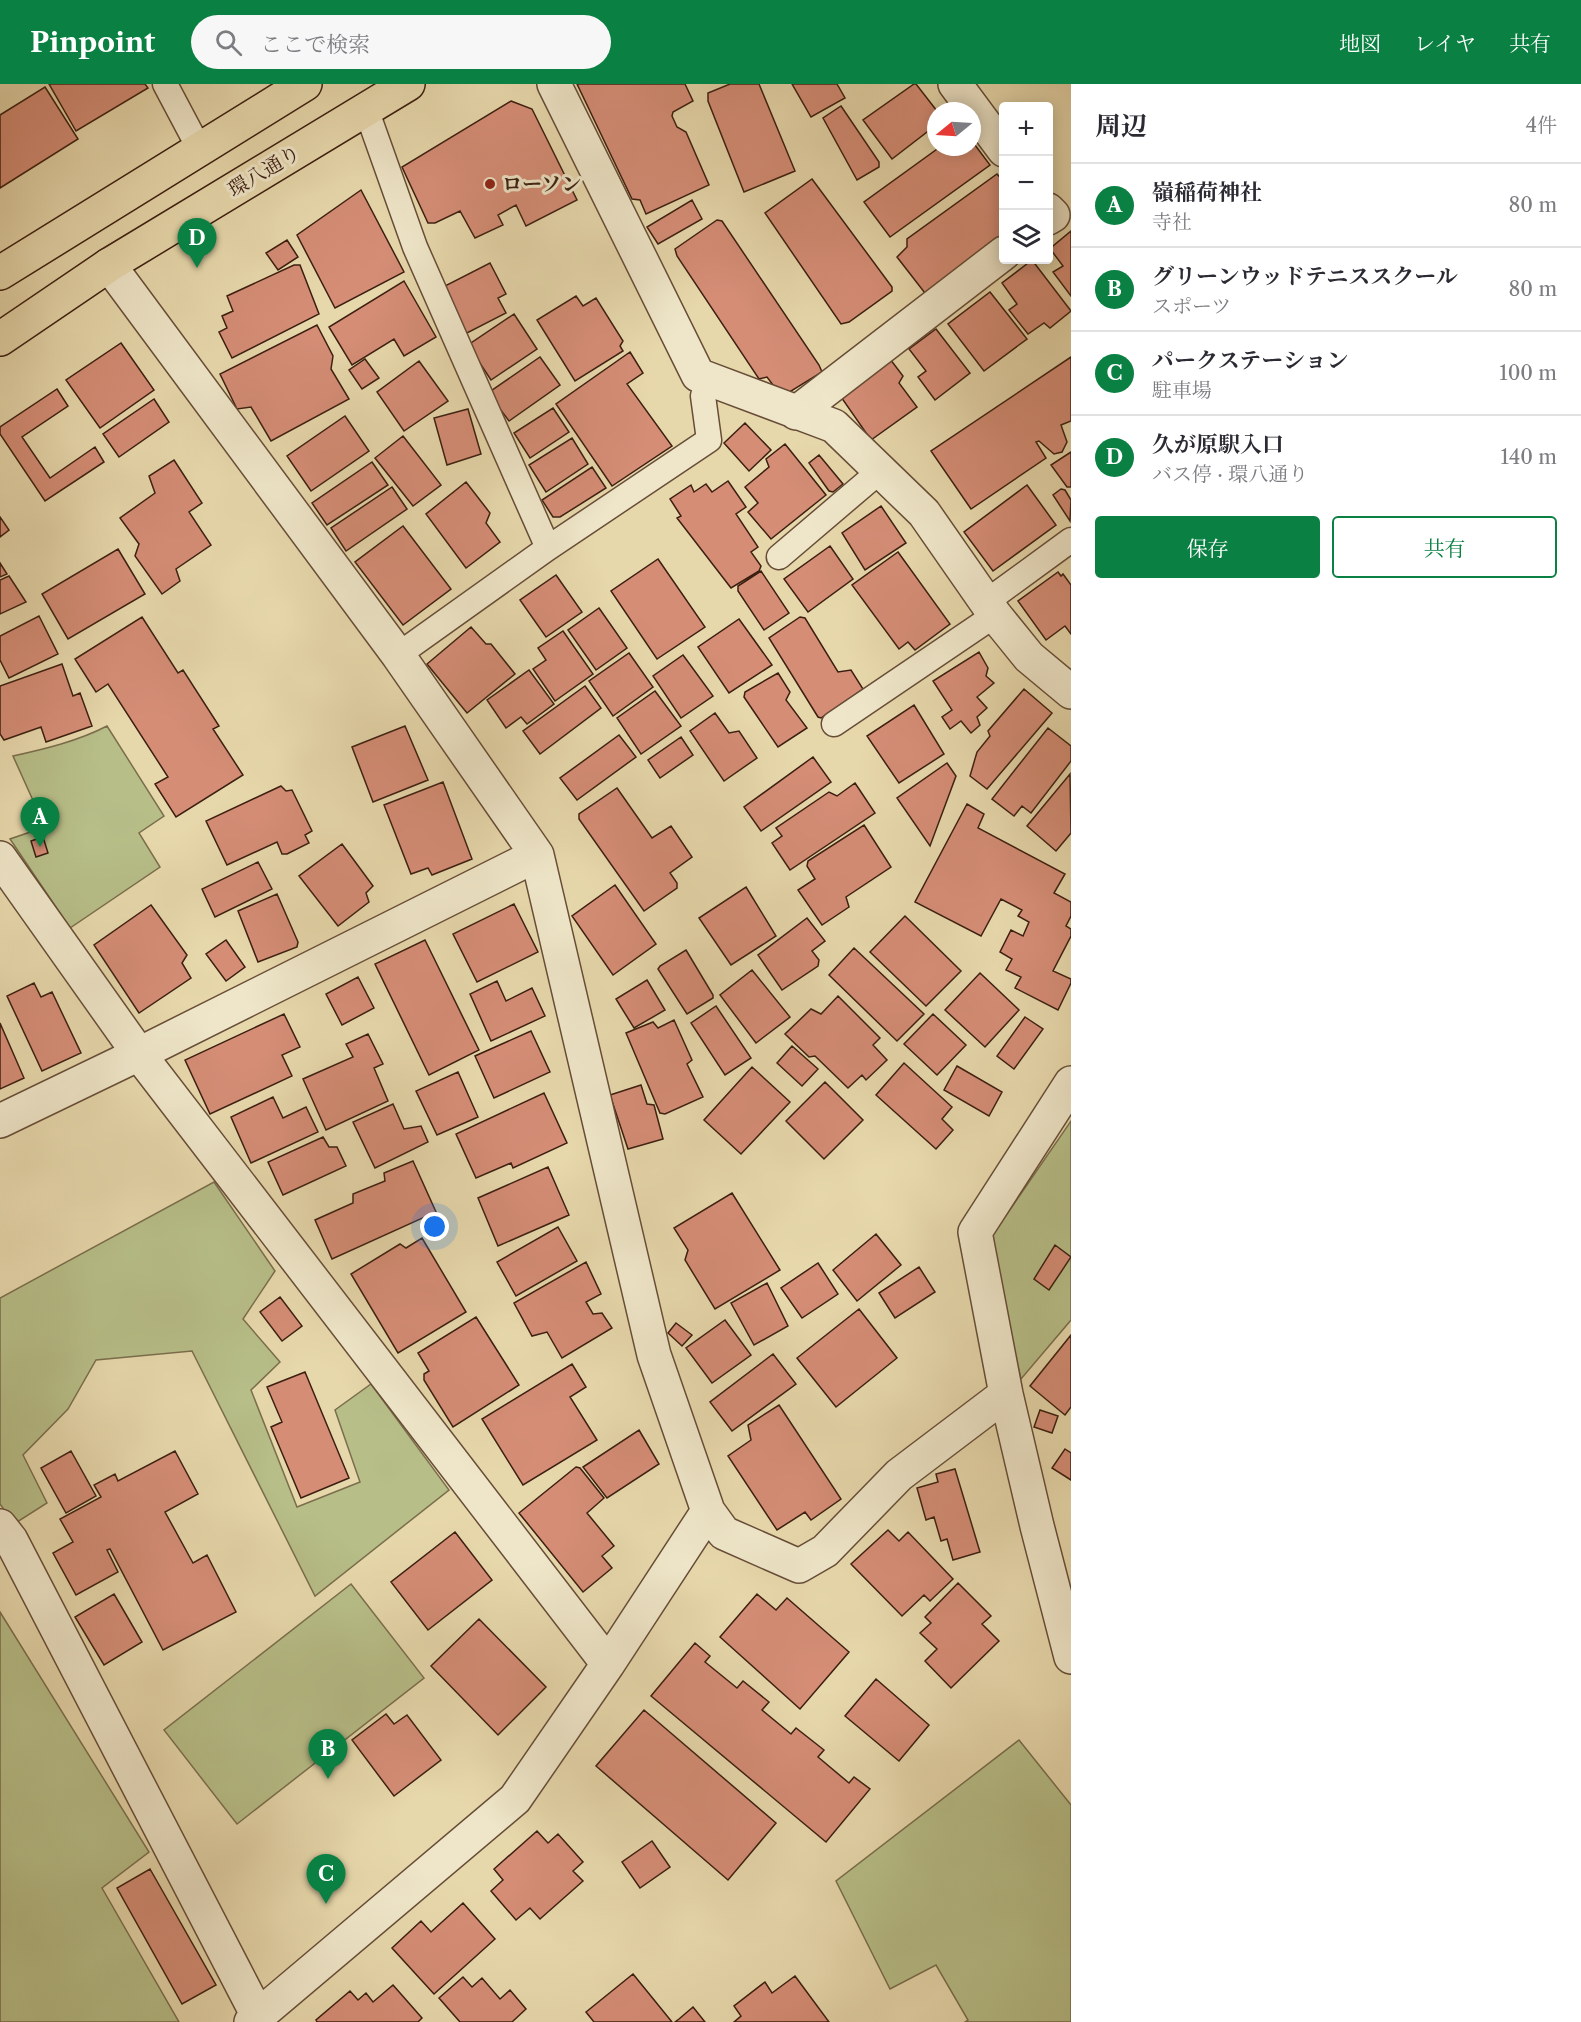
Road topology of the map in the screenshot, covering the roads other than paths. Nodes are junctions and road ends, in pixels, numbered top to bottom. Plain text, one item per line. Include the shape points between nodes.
1 (165, 84) edge
2 (305, 84) edge
3 (408, 84) edge
4 (554, 84) edge
5 (955, 84) edge
6 (366, 109) junction
7 (999, 143) edge
8 (200, 150) junction
9 (999, 257) edge
10 (109, 266) junction
11 (0, 273) edge
12 (0, 339) edge
13 (708, 378) junction
14 (796, 412) junction
15 (880, 471) junction
16 (1071, 540) edge
17 (548, 548) junction
18 (778, 557) dead end
19 (990, 608) junction
20 (398, 655) junction
21 (1071, 692) edge
22 (834, 724) dead end
23 (537, 855) junction
24 (0, 858) edge
25 (139, 1054) junction
26 (1071, 1083) edge
27 (0, 1121) edge
28 (1006, 1394) junction
29 (708, 1511) junction
30 (0, 1526) edge
31 (1071, 1657) edge
32 (608, 1664) junction
33 (254, 2019) edge

1 - 8 lane
2 - 8 main road
3 - 6 main road, 環八通り
4 - 13 street via 698,375
5 - 7 street
6 - 10 main road, 環八通り
6 - 17 lane via 415,247
8 - 11 main road
9 - 14 street
10 - 12 main road, 環八通り
10 - 20 street
13 - 14 street
13 - 17 lane via 703,396 709,440
14 - 15 street via 834,426
15 - 18 lane
15 - 19 street via 924,513
16 - 19 lane
17 - 20 lane
19 - 21 street via 1029,657
19 - 22 lane
20 - 23 street
23 - 25 street
23 - 29 street via 654,1355
24 - 25 street
25 - 27 street
25 - 32 street
26 - 28 street via 975,1232
28 - 29 street via 899,1475 825,1551 799,1566 724,1533
28 - 31 street
29 - 32 street
30 - 33 street via 11,1540
32 - 33 street via 515,1799

